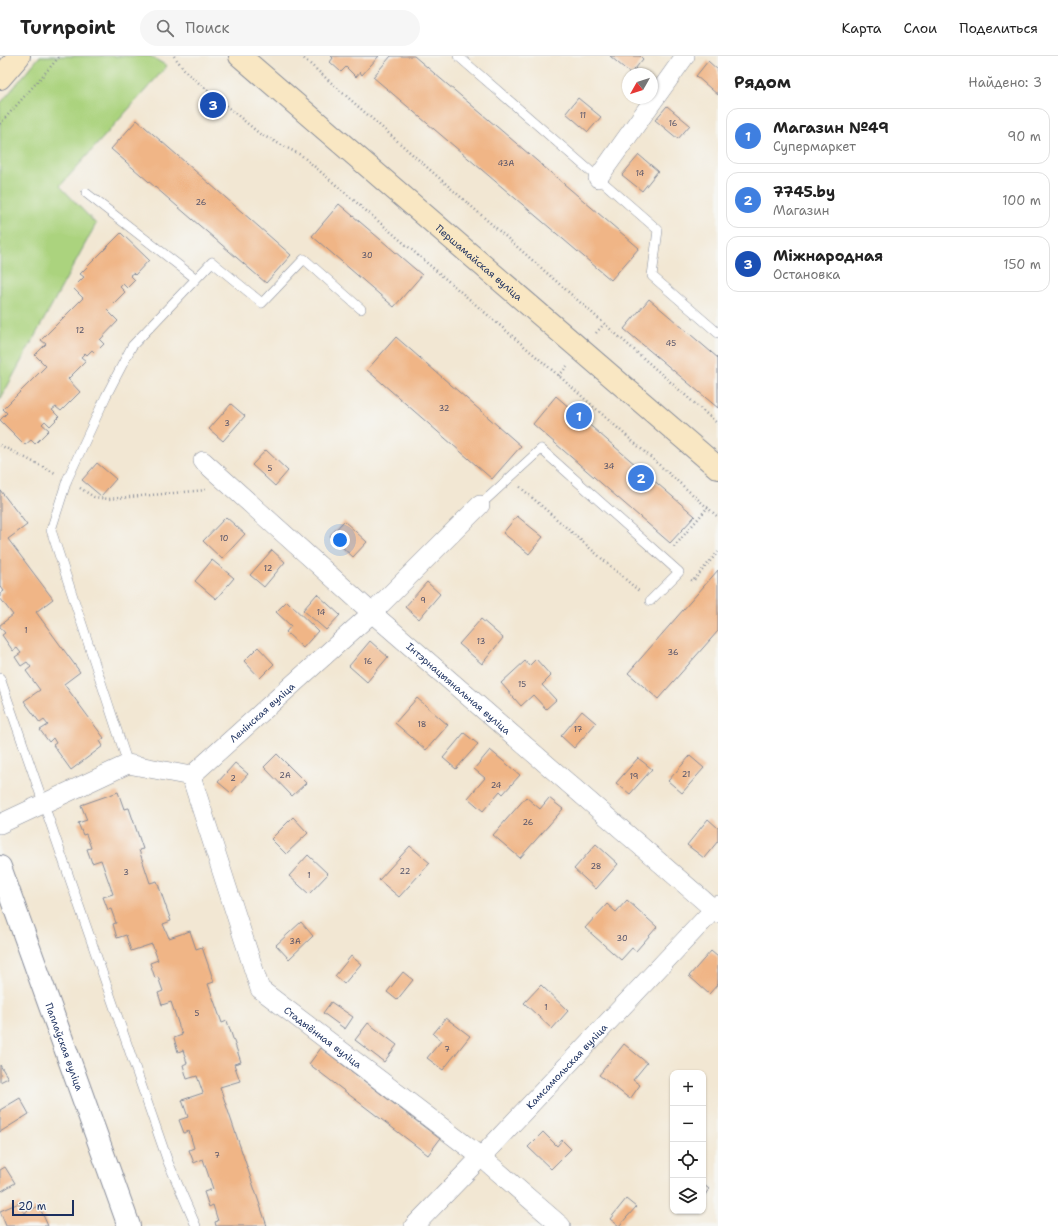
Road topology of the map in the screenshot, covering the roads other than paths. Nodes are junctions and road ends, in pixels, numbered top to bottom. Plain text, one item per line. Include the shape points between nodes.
1 (19, 56) edge
2 (458, 56) edge
3 (685, 56) edge
4 (251, 60) edge
5 (0, 78) edge
6 (598, 178) junction
7 (86, 193) dead end
8 (195, 278) junction
9 (361, 309) dead end
10 (718, 334) edge
11 (203, 461) dead end
12 (718, 468) edge
13 (480, 505) joint
14 (650, 601) road end
15 (372, 613) junction
16 (0, 678) edge
17 (128, 764) junction
18 (191, 776) junction
19 (44, 803) junction
20 (0, 824) edge
21 (0, 867) edge
22 (717, 909) edge
23 (481, 1157) junction
24 (129, 1226) edge
25 (196, 1226) edge
26 (414, 1226) edge
27 (561, 1226) edge

1 - 5 main road
2 - 6 lane
3 - 6 street
4 - 12 main road, Першамайская вуліца
6 - 10 lane via 658,230 652,276
7 - 8 lane
8 - 9 lane via 212,262 262,303 304,259
8 - 17 lane via 132,346 67,480 51,530
11 - 15 street, Інтэрнацыянальная вуліца
13 - 14 lane via 541,449 679,572
13 - 15 street, Ленінская вуліца
15 - 18 street, Ленінская вуліца
15 - 22 street, Інтэрнацыянальная вуліца
16 - 19 lane
17 - 18 street
17 - 19 street
18 - 23 street, Стадыённая вуліца via 260,989
19 - 20 street
19 - 25 lane via 168,1162
21 - 24 street, Паплаўская вуліца
22 - 23 street, Камсамольская вуліца
23 - 26 street, Камсамольская вуліца
23 - 27 street, Стадыённая вуліца

